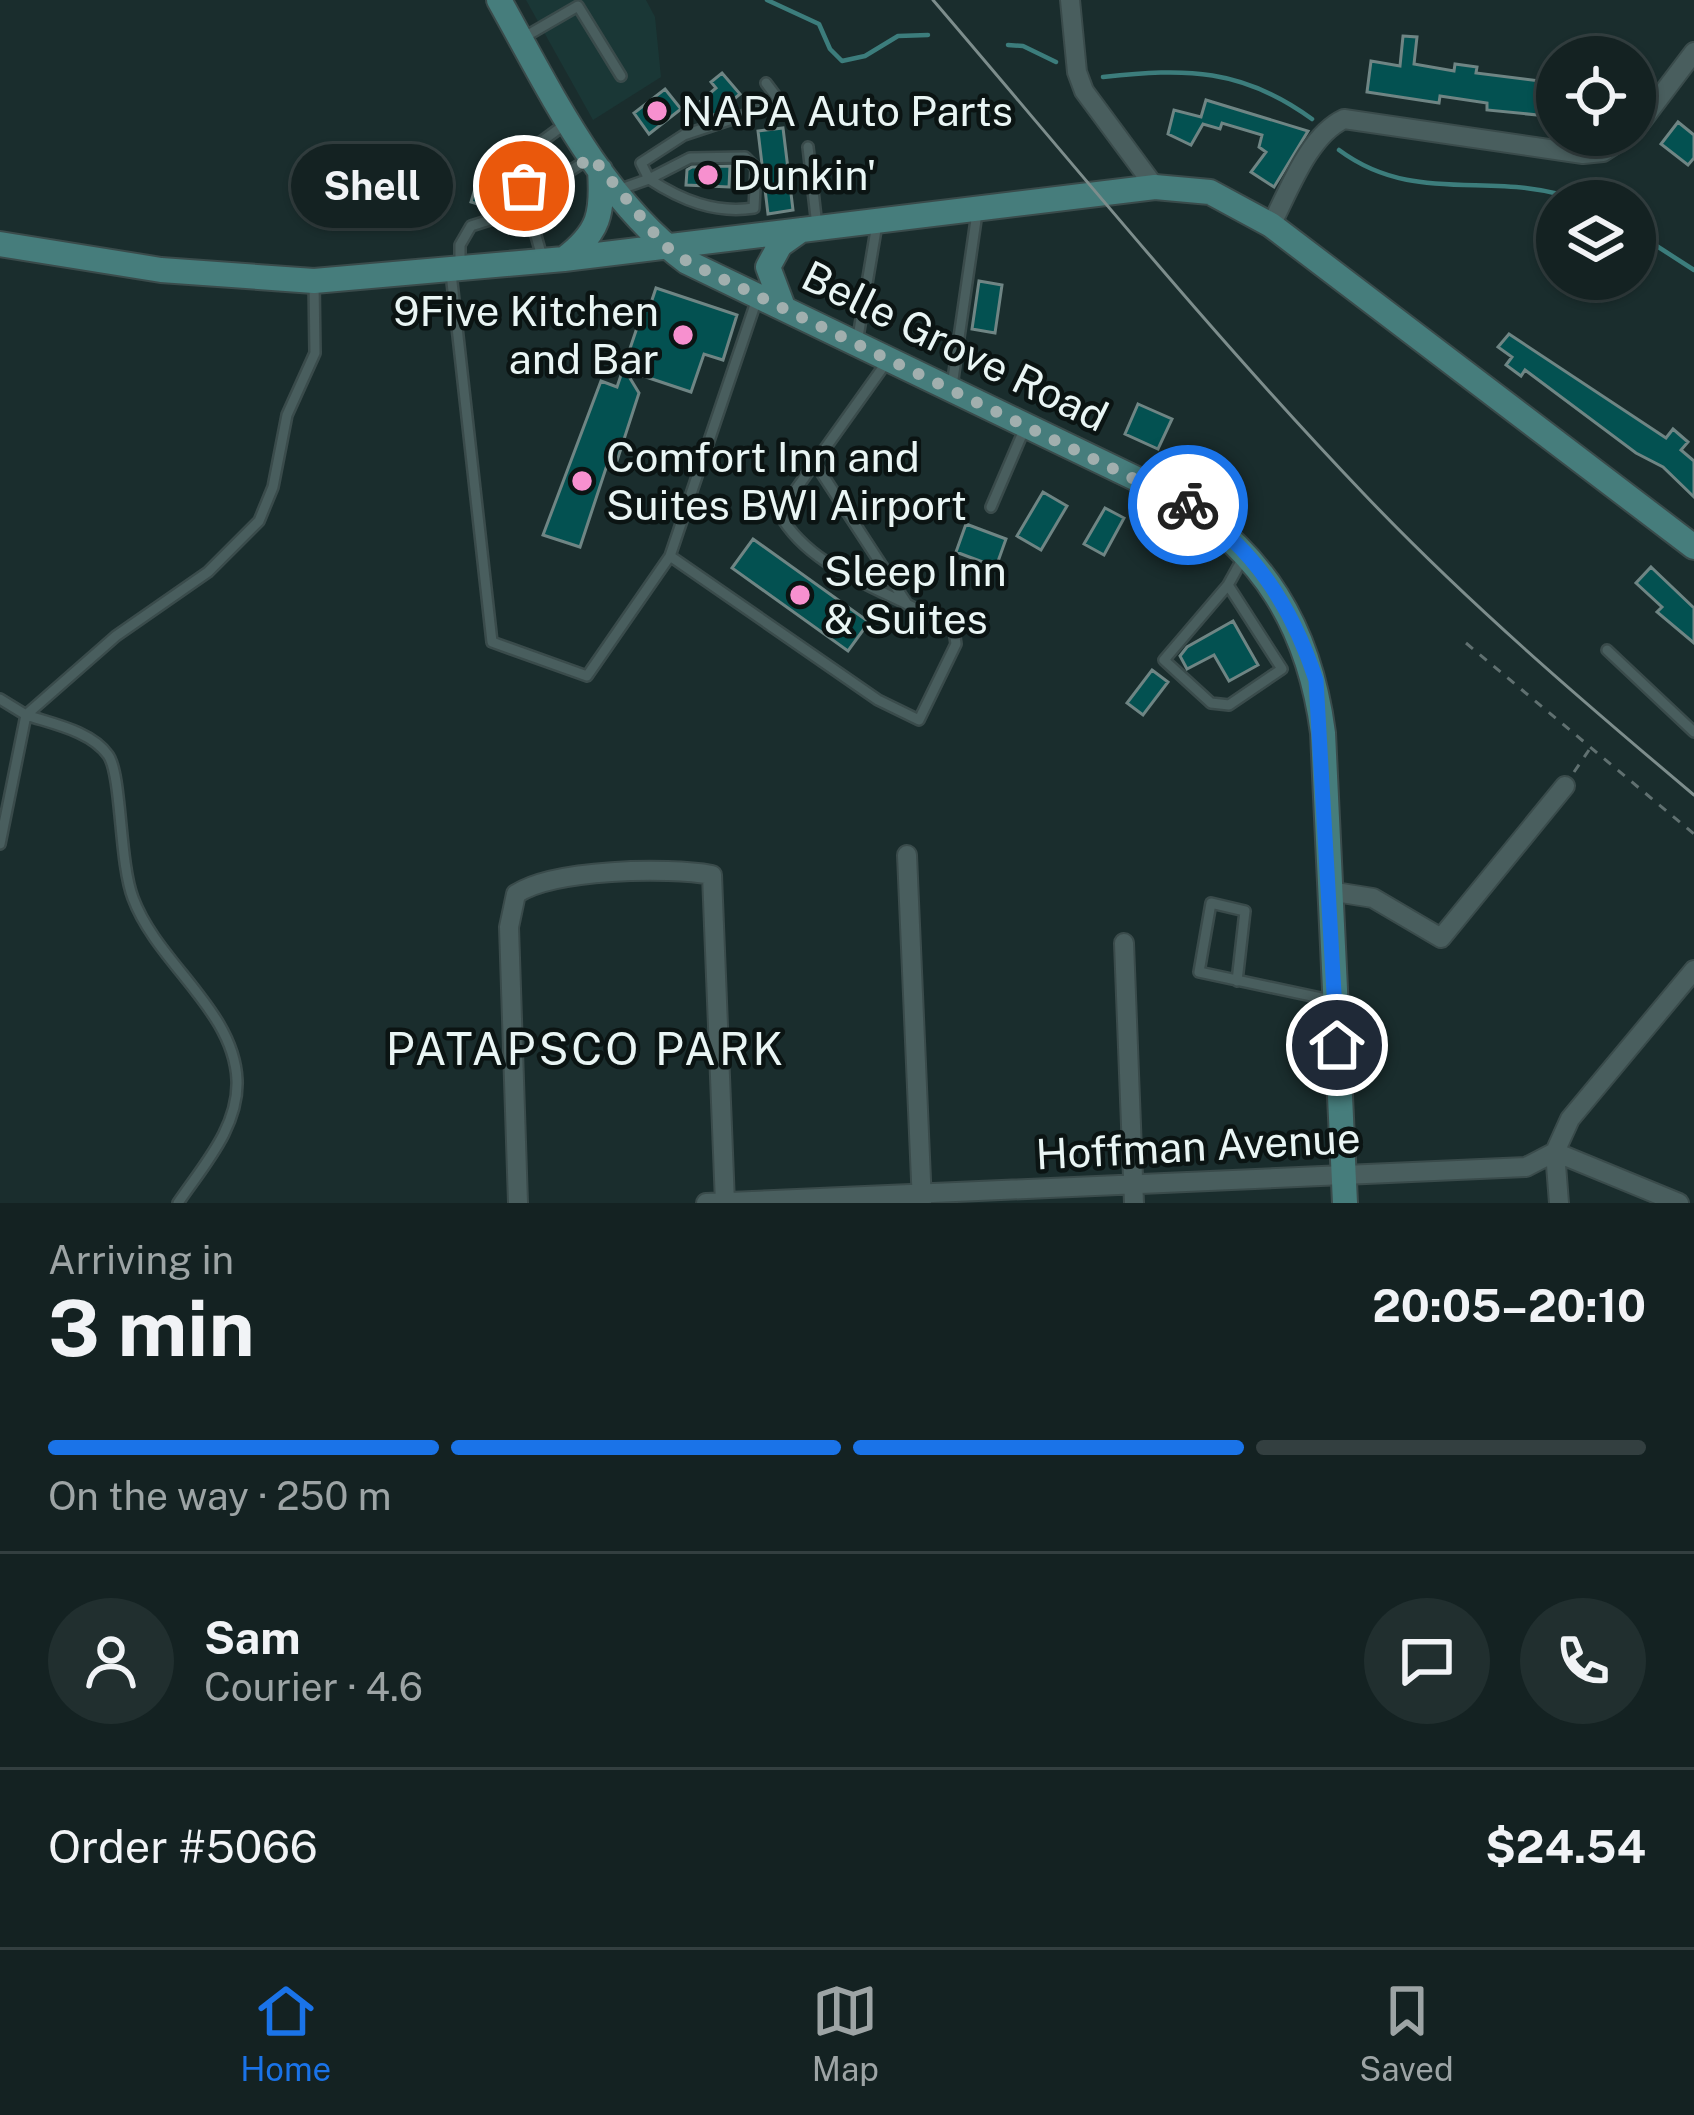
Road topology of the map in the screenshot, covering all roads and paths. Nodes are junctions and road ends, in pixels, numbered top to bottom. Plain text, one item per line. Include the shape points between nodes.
1 (499, 0) edge
2 (1070, 0) edge
3 (576, 3) edge
4 (521, 39) junction
5 (1694, 52) edge
6 (621, 76) dead end
7 (766, 83) dead end
8 (1656, 101) edge
9 (569, 122) junction
10 (808, 147) dead end
11 (1536, 147) edge
12 (596, 164) junction
13 (650, 179) junction
14 (524, 186) junction
15 (1155, 187) junction
16 (618, 190) junction
17 (978, 207) junction
18 (518, 211) junction
19 (878, 219) junction
20 (756, 220) junction
21 (1271, 225) junction
22 (811, 226) junction
23 (0, 244) edge
24 (664, 245) junction
25 (553, 261) junction
26 (455, 272) junction
27 (314, 281) junction
28 (758, 294) junction
29 (783, 307) junction
30 (857, 343) junction
31 (889, 358) junction
32 (951, 388) junction
33 (1026, 425) junction
34 (815, 463) junction
35 (991, 507) dead end
36 (1694, 547) edge
37 (1246, 553) junction
38 (670, 556) junction
39 (1228, 585) junction
40 (909, 608) junction
41 (1466, 643) dead end
42 (1606, 650) dead end
43 (0, 699) edge
44 (26, 715) junction
45 (1694, 732) edge
46 (1590, 749) junction
47 (1565, 786) joint
48 (1694, 834) edge
49 (0, 844) edge
50 (907, 855) dead end
51 (1329, 891) junction
52 (1124, 944) dead end
53 (1694, 970) edge
54 (1237, 981) junction
55 (1335, 1001) junction
56 (1555, 1152) junction
57 (1343, 1176) junction
58 (1133, 1194) edge
59 (921, 1199) edge
60 (178, 1203) edge
61 (518, 1203) edge
62 (706, 1203) edge
63 (725, 1203) edge
64 (1345, 1203) edge
65 (1559, 1203) edge
66 (1679, 1203) edge

1 - 4 main road
2 - 15 street via 1084,91
3 - 4 lane
3 - 6 lane
4 - 9 main road
5 - 8 street
7 - 13 lane via 775,106 685,135 640,163
9 - 12 main road
9 - 14 lane via 526,154
10 - 22 lane
11 - 21 street via 1344,119 1314,146
12 - 14 lane
12 - 16 main road
12 - 25 main road via 596,230
13 - 16 lane
13 - 20 lane via 696,204
13 - 20 lane via 690,158 745,157 756,168
14 - 18 lane
15 - 17 main road
15 - 21 main road via 1210,192
16 - 24 main road
17 - 19 main road
17 - 32 lane
18 - 25 lane
18 - 26 lane via 472,226
19 - 22 main road
19 - 30 lane
20 - 22 main road
20 - 24 main road
21 - 36 main road
22 - 29 main road via 780,245 768,267
23 - 27 main road via 161,270
24 - 25 main road
24 - 28 main road, Belle Grove Road
25 - 26 main road
26 - 27 main road
26 - 38 lane via 492,642 586,676
27 - 44 lane via 315,353 287,415 259,521 208,572 116,636
28 - 29 main road, Belle Grove Road
28 - 38 lane
29 - 30 main road, Belle Grove Road
30 - 31 main road, Belle Grove Road
31 - 32 main road, Belle Grove Road
31 - 34 lane
32 - 33 main road, Belle Grove Road
33 - 35 lane
33 - 37 main road, Belle Grove Road via 1172,496
34 - 40 lane
34 - 40 lane via 779,513 790,534
37 - 39 lane
37 - 51 main road, Belle Grove Road via 1283,600 1316,680
38 - 40 lane via 878,700 919,719 956,635
39 - 39 lane via 1164,660 1211,703 1229,705 1282,669
41 - 46 path
42 - 45 lane
43 - 44 lane
44 - 49 lane
44 - 60 lane via 88,739 114,764 133,899 234,1059 230,1121
46 - 47 path
46 - 48 path
47 - 51 street via 1441,938 1373,898
50 - 59 street
51 - 55 main road, Belle Grove Road
52 - 58 street
53 - 56 street via 1570,1119
54 - 54 lane via 1245,910 1211,903 1199,972
54 - 55 lane
55 - 57 main road, Belle Grove Road
56 - 57 street, Hoffman Avenue via 1526,1167
56 - 65 street
56 - 66 street
57 - 58 street, Hoffman Avenue
57 - 64 main road, Belle Grove Road
58 - 59 street, Hoffman Avenue
59 - 63 street, Hoffman Avenue
61 - 63 street via 509,927 516,894 549,879 712,875
62 - 63 street, Hoffman Avenue

